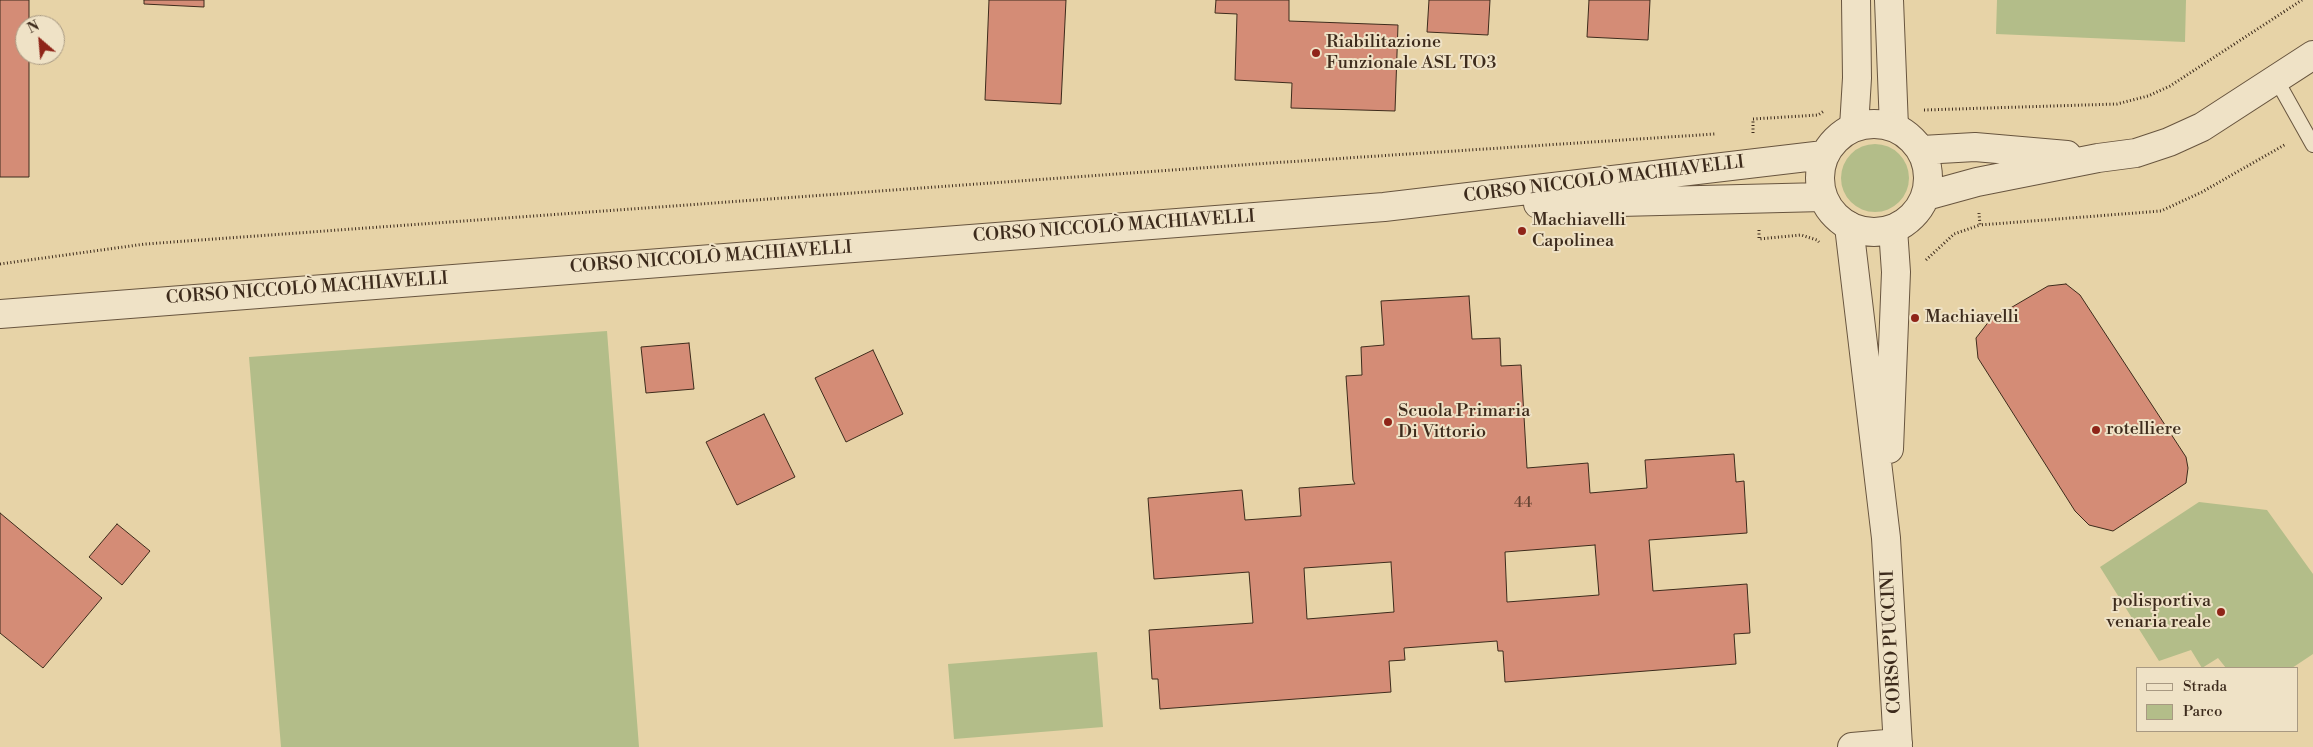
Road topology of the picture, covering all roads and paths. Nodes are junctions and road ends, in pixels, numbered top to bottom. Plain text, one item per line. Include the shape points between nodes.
1 (1856, 0) edge
2 (1889, 0) edge
3 (2302, 0) edge
4 (2313, 55) edge
5 (2276, 79) junction
6 (1972, 108) dead end
7 (1854, 127) junction
8 (1894, 127) junction
9 (1743, 132) dead end
10 (1753, 132) dead end
11 (1723, 134) dead end
12 (2313, 145) edge
13 (1922, 150) junction
14 (1824, 155) junction
15 (2098, 158) junction
16 (1926, 196) junction
17 (1823, 197) junction
18 (1384, 207) junction
19 (1849, 226) junction
20 (1892, 229) junction
21 (0, 264) edge
22 (37, 310) junction
23 (0, 314) edge
24 (0, 318) edge
25 (1886, 538) junction
26 (1898, 745) edge
27 (1852, 747) edge

1 - 7 street
2 - 8 street
3 - 6 path via 2170,86 2148,96 2117,104
4 - 5 street
5 - 12 lane
5 - 15 street via 2202,127 2169,142 2136,152
7 - 8 street via 1873,123
7 - 14 street via 1838,137
8 - 13 street via 1909,136
9 - 10 path
11 - 21 path via 164,243
13 - 15 street via 1975,147
13 - 16 street via 1928,172
14 - 17 street via 1820,176
14 - 18 street, CORSO NICCOLÒ MACHIAVELLI
15 - 16 street via 1977,182
16 - 20 street via 1913,216
17 - 18 street, CORSO NICCOLÒ MACHIAVELLI
17 - 19 street via 1834,214
18 - 22 street, CORSO NICCOLÒ MACHIAVELLI
19 - 20 street via 1869,232
19 - 25 street
20 - 25 street via 1896,272
22 - 23 street, CORSO NICCOLÒ MACHIAVELLI
22 - 24 street, CORSO NICCOLÒ MACHIAVELLI
25 - 26 street, CORSO PUCCINI
26 - 27 street

